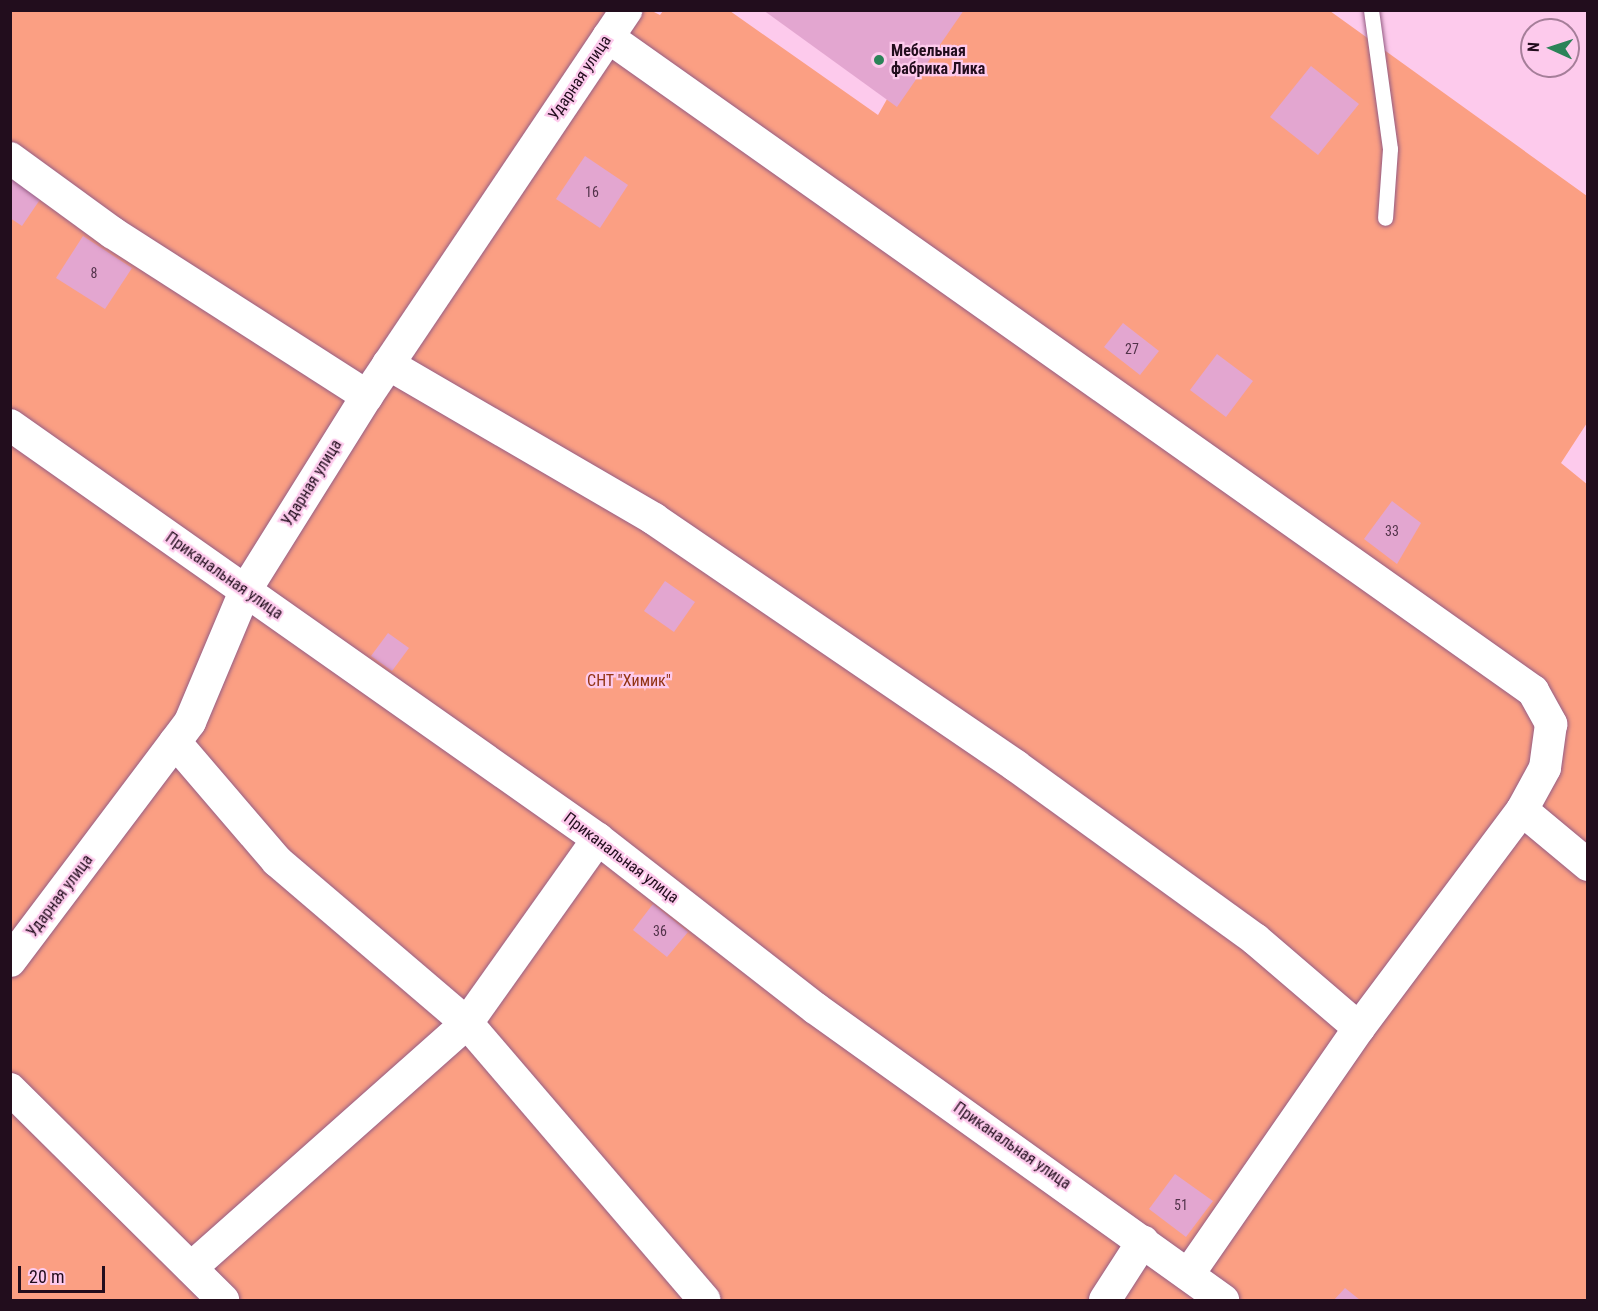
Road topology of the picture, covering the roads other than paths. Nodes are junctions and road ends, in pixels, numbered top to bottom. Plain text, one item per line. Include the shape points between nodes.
1 (626, 10) edge
2 (1371, 10) edge
3 (608, 37) junction
4 (10, 158) edge
5 (1385, 218) dead end
6 (388, 364) junction
7 (367, 396) junction
8 (10, 425) edge
9 (244, 591) junction
10 (175, 742) junction
11 (1522, 810) junction
12 (598, 838) junction
13 (1587, 865) edge
14 (10, 961) edge
15 (468, 1023) junction
16 (1359, 1029) junction
17 (10, 1089) edge
18 (1143, 1241) junction
19 (191, 1268) junction
20 (1188, 1275) junction
21 (223, 1300) edge
22 (704, 1300) edge
23 (1105, 1300) edge
24 (1223, 1300) edge

1 - 3 street, Ударная улица
2 - 5 lane via 1390,149
3 - 6 street, Ударная улица
3 - 11 street via 1533,691 1551,724 1545,768
4 - 7 street via 113,233
6 - 7 street, Ударная улица
6 - 16 street via 654,519 997,752 1256,939
7 - 9 street, Ударная улица
8 - 9 street, Приканальная улица
9 - 10 street, Ударная улица via 190,723
9 - 12 street, Приканальная улица
10 - 14 street, Ударная улица
10 - 15 street via 277,861
11 - 13 street
11 - 16 street
12 - 15 street
12 - 18 street, Приканальная улица via 815,1008
15 - 19 street
15 - 22 street
16 - 20 street
17 - 19 street
18 - 20 street, Приканальная улица
18 - 23 street
19 - 21 street
20 - 24 street, Приканальная улица

